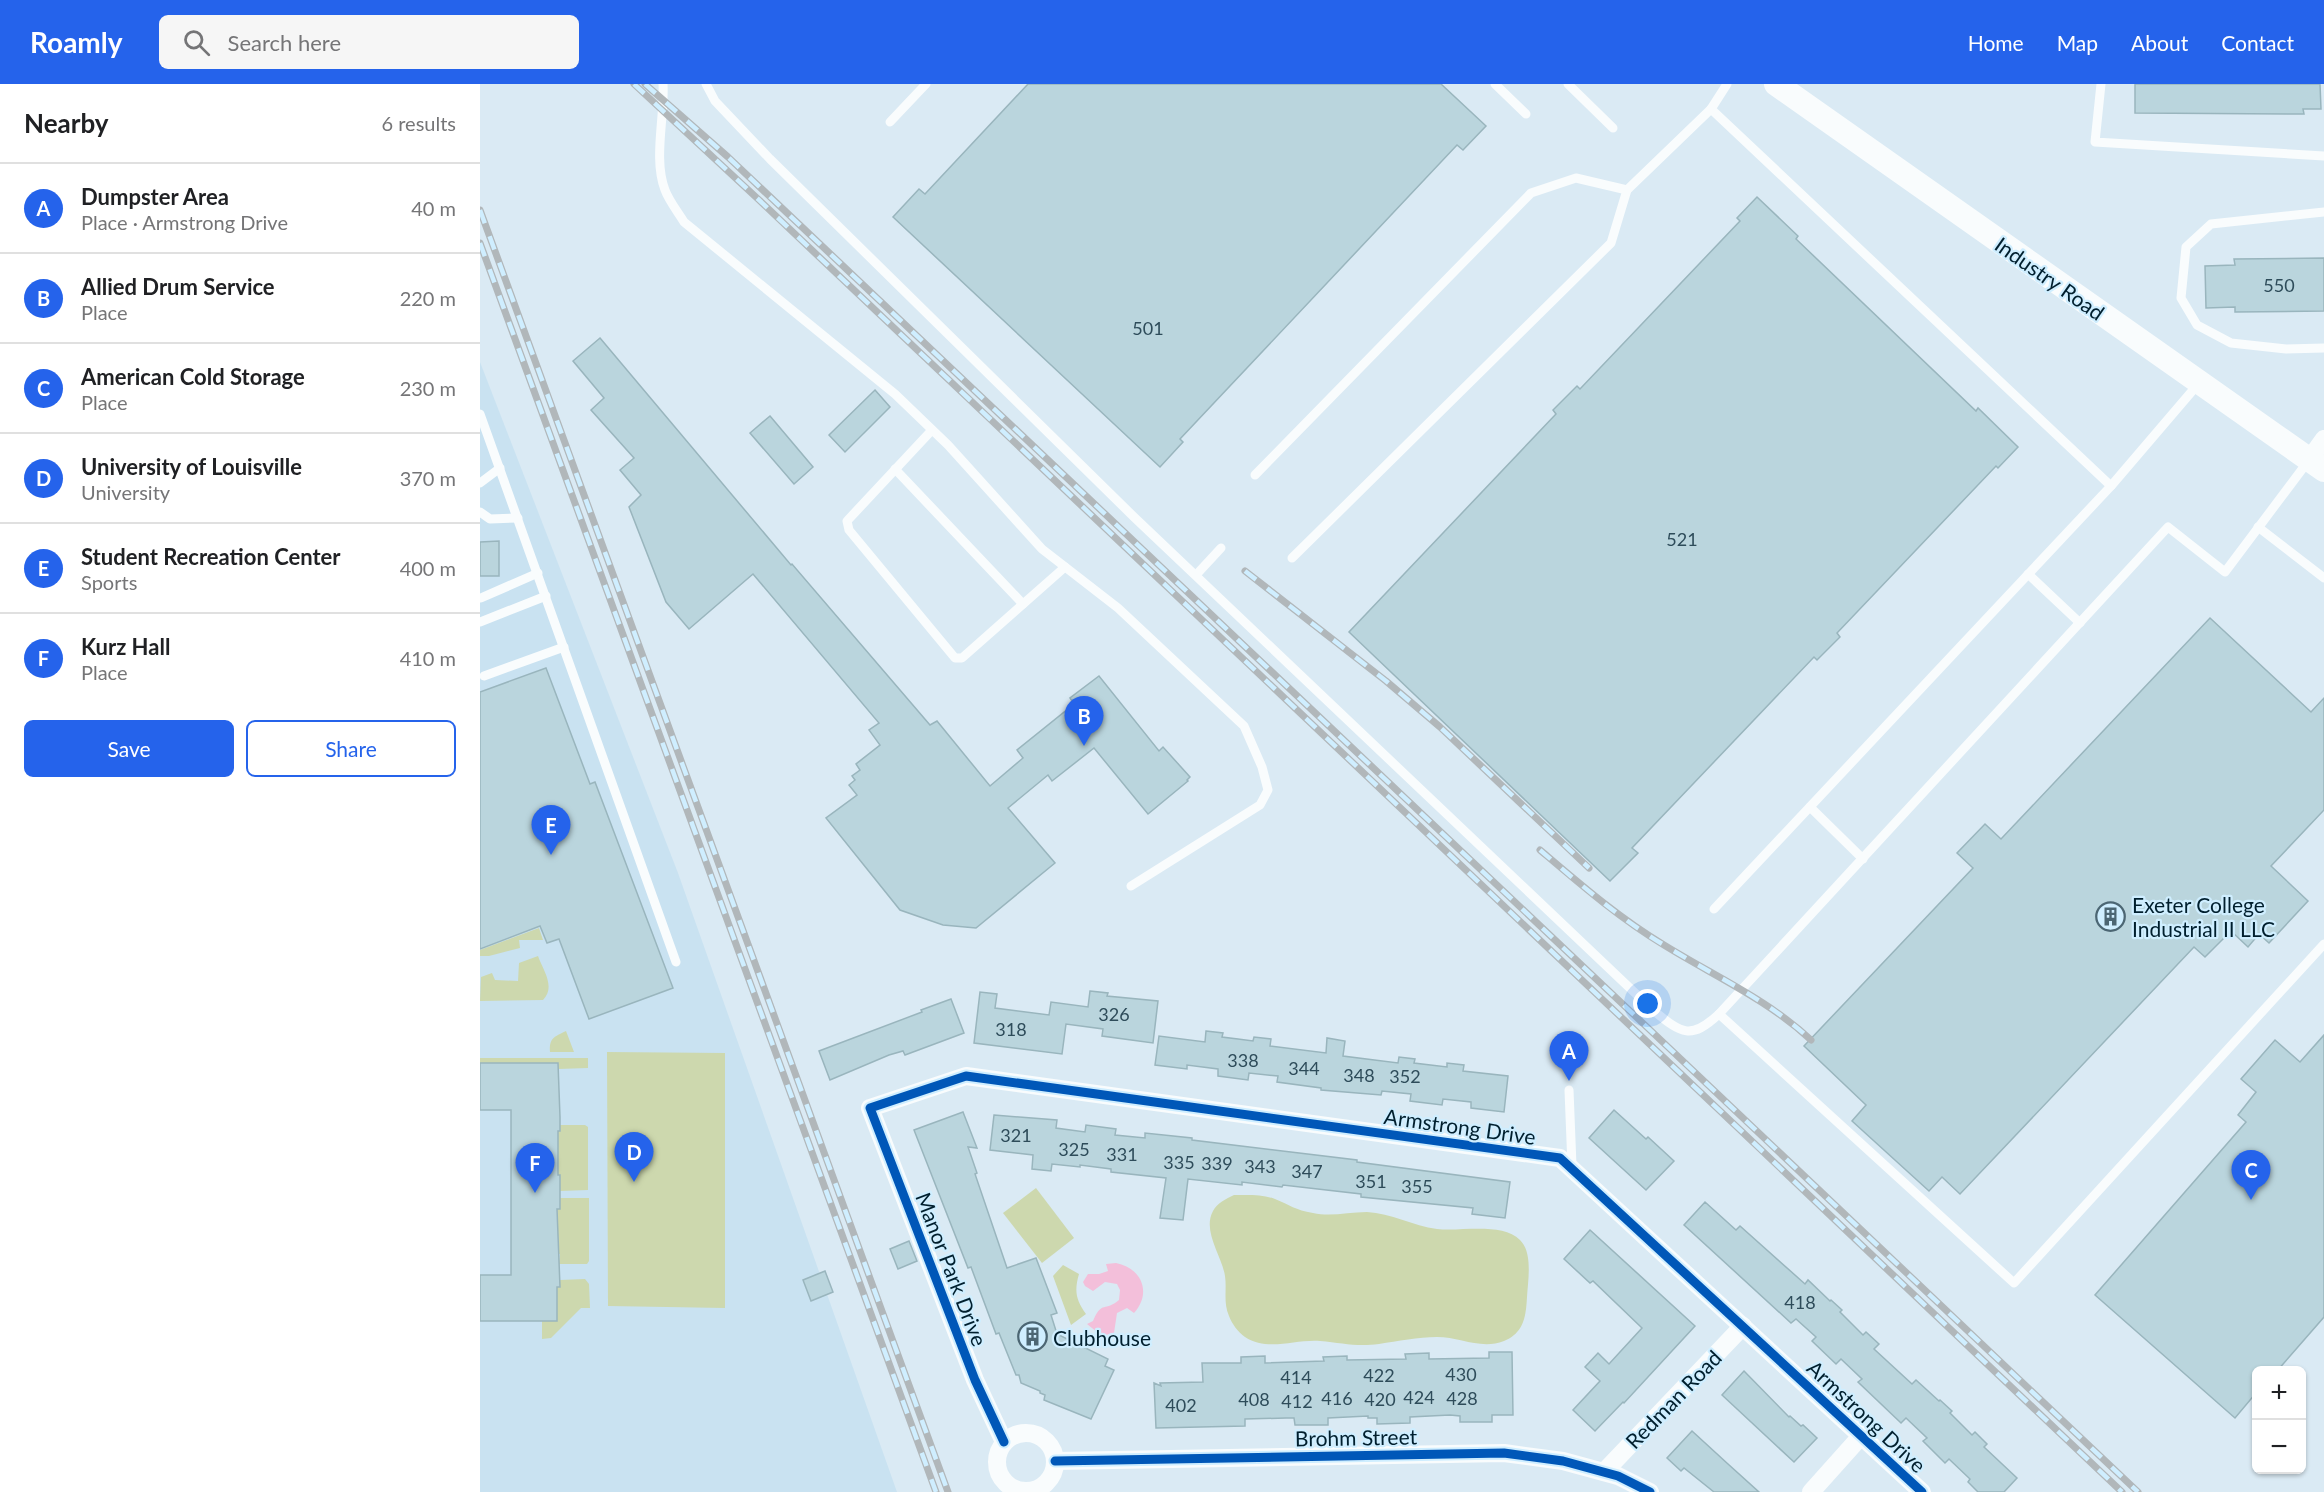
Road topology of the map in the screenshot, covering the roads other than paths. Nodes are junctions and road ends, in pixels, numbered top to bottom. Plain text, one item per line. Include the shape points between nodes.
1 (663, 84) edge
2 (706, 84) edge
3 (926, 84) edge
4 (1495, 84) edge
5 (1568, 84) edge
6 (1727, 84) edge
7 (1776, 84) edge
8 (2101, 84) edge
9 (1711, 109) junction
10 (1526, 114) dead end
11 (890, 122) dead end
12 (1613, 128) dead end
13 (2324, 156) edge
14 (1627, 190) junction
15 (2324, 212) edge
16 (2324, 348) edge
17 (2199, 383) junction
18 (480, 414) edge
19 (932, 430) junction
20 (2324, 439) edge
21 (2316, 465) edge
22 (500, 468) junction
23 (895, 469) junction
24 (1255, 475) dead end
25 (480, 483) edge
26 (2110, 486) junction
27 (480, 512) edge
28 (518, 518) junction
29 (2258, 527) junction
30 (1221, 548) dead end
31 (1292, 558) dead end
32 (1065, 567) junction
33 (538, 573) junction
34 (2028, 574) junction
35 (1196, 576) junction
36 (2324, 578) edge
37 (546, 596) junction
38 (481, 598) edge
39 (1023, 604) junction
40 (480, 622) edge
41 (2080, 623) junction
42 (564, 647) junction
43 (484, 676) dead end
44 (1810, 807) junction
45 (1863, 859) junction
46 (1131, 885) dead end
47 (1714, 909) dead end
48 (2324, 944) edge
49 (676, 962) dead end
50 (1719, 1014) junction
51 (1569, 1090) dead end
52 (870, 1108) joint
53 (1572, 1169) junction
54 (1743, 1326) junction
55 (1862, 1435) junction
56 (1004, 1442) junction
57 (1055, 1461) junction
58 (1604, 1472) junction
59 (1015, 1491) edge
60 (1038, 1491) edge
61 (1650, 1492) edge
62 (1811, 1492) edge
63 (1923, 1492) edge

1 - 19 lane via 659,152 665,190 684,222 895,394
2 - 35 lane via 715,101 770,159
3 - 11 lane
4 - 10 lane
5 - 12 lane
6 - 9 lane
7 - 17 main road, Industry Road
8 - 13 lane via 2095,142
9 - 14 lane
9 - 26 lane
14 - 24 lane via 1576,178 1531,193
14 - 31 lane via 1611,243
15 - 16 lane via 2211,224 2186,247 2181,298 2197,326 2231,343 2286,349
17 - 21 main road, Industry Road
17 - 26 lane
18 - 22 lane
19 - 23 lane
19 - 32 lane via 1042,549
20 - 21 street
21 - 29 lane
22 - 25 lane
22 - 28 lane
23 - 39 lane
23 - 39 lane via 847,521 849,531 955,658 962,658
26 - 34 lane
27 - 28 lane via 490,519
28 - 33 lane
29 - 36 lane
29 - 41 lane via 2225,572 2168,527
30 - 35 lane
32 - 39 lane
32 - 46 lane via 1118,608 1244,726 1268,790 1260,805
33 - 37 lane
33 - 38 lane
34 - 41 lane
34 - 44 lane
35 - 50 lane via 1653,1011 1681,1030 1692,1031 1702,1029
37 - 40 lane
37 - 42 lane
41 - 45 lane
42 - 43 lane
42 - 49 lane
44 - 45 lane
44 - 47 lane
45 - 50 lane
48 - 50 lane via 2014,1283
51 - 53 lane
52 - 53 street, Armstrong Drive via 966,1076 1560,1158
52 - 56 street, Manor Park Drive via 975,1380
53 - 54 street, Armstrong Drive
54 - 55 street, Armstrong Drive
54 - 58 street, Redman Road
55 - 62 street
55 - 63 street, Armstrong Drive
56 - 57 street via 1014,1435 1036,1435 1053,1450
56 - 59 street via 996,1463 1005,1484
57 - 58 street, Brohm Street via 1504,1453 1563,1461
57 - 60 street via 1053,1473
58 - 61 street, Brohm Street
59 - 60 street

